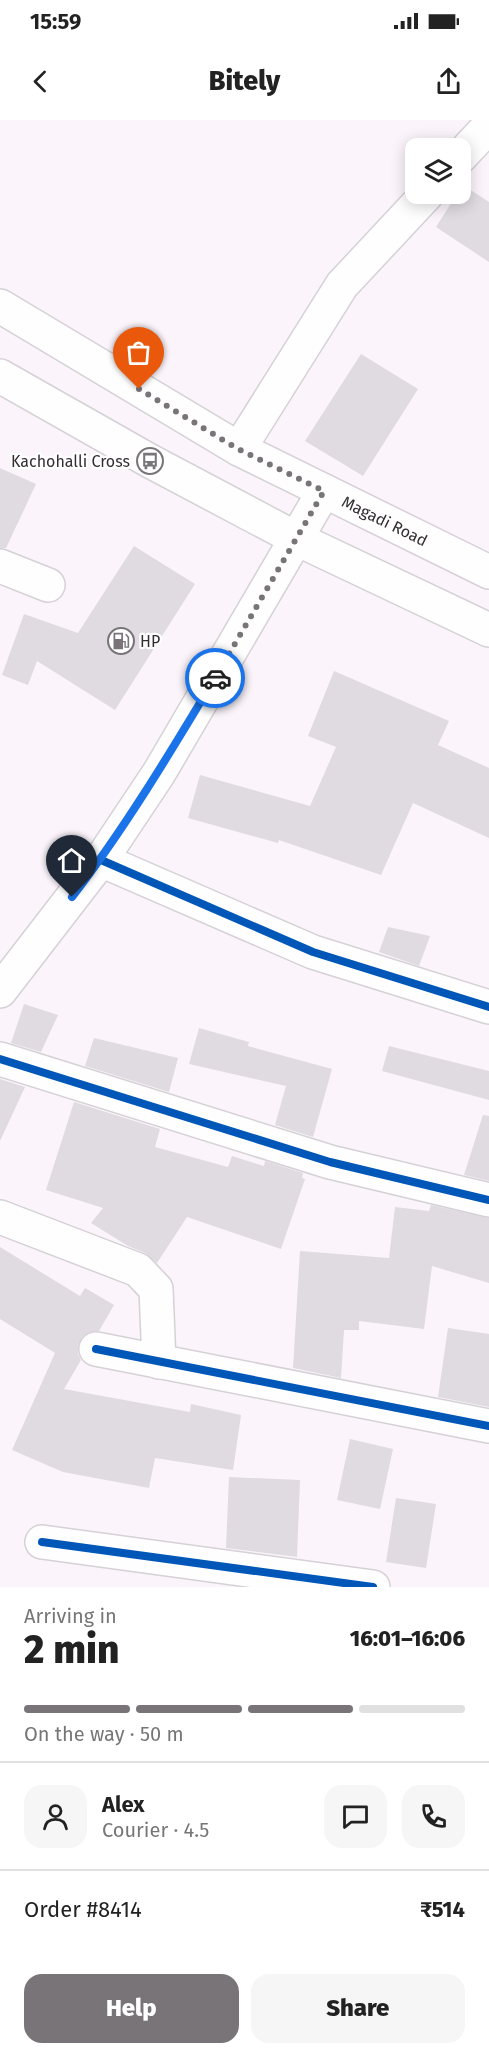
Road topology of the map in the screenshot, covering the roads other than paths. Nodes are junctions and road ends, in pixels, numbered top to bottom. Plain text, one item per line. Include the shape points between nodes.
1 (489, 126) edge
2 (471, 145) edge
3 (418, 204) edge
4 (0, 306) edge
5 (0, 376) edge
6 (238, 449) junction
7 (324, 491) junction
8 (297, 538) junction
9 (0, 566) edge
10 (489, 572) edge
11 (48, 585) dead end
12 (489, 630) edge
13 (101, 860) junction
14 (0, 991) edge
15 (489, 1007) edge
16 (0, 1059) edge
17 (489, 1200) edge
18 (0, 1217) edge
19 (96, 1349) dead end
20 (159, 1362) junction
21 (489, 1426) edge
22 (42, 1542) dead end
23 (373, 1587) edge

1 - 2 street
3 - 6 street via 342,285
4 - 6 street, Magadi Road
5 - 8 street
6 - 7 street, Magadi Road
7 - 8 street
7 - 10 street, Magadi Road
8 - 12 street
8 - 13 street via 159,773
9 - 11 street
13 - 14 street
13 - 15 street via 313,952
16 - 17 street via 330,1162
18 - 20 street via 138,1270 156,1289
19 - 20 street
20 - 21 street
22 - 23 street

